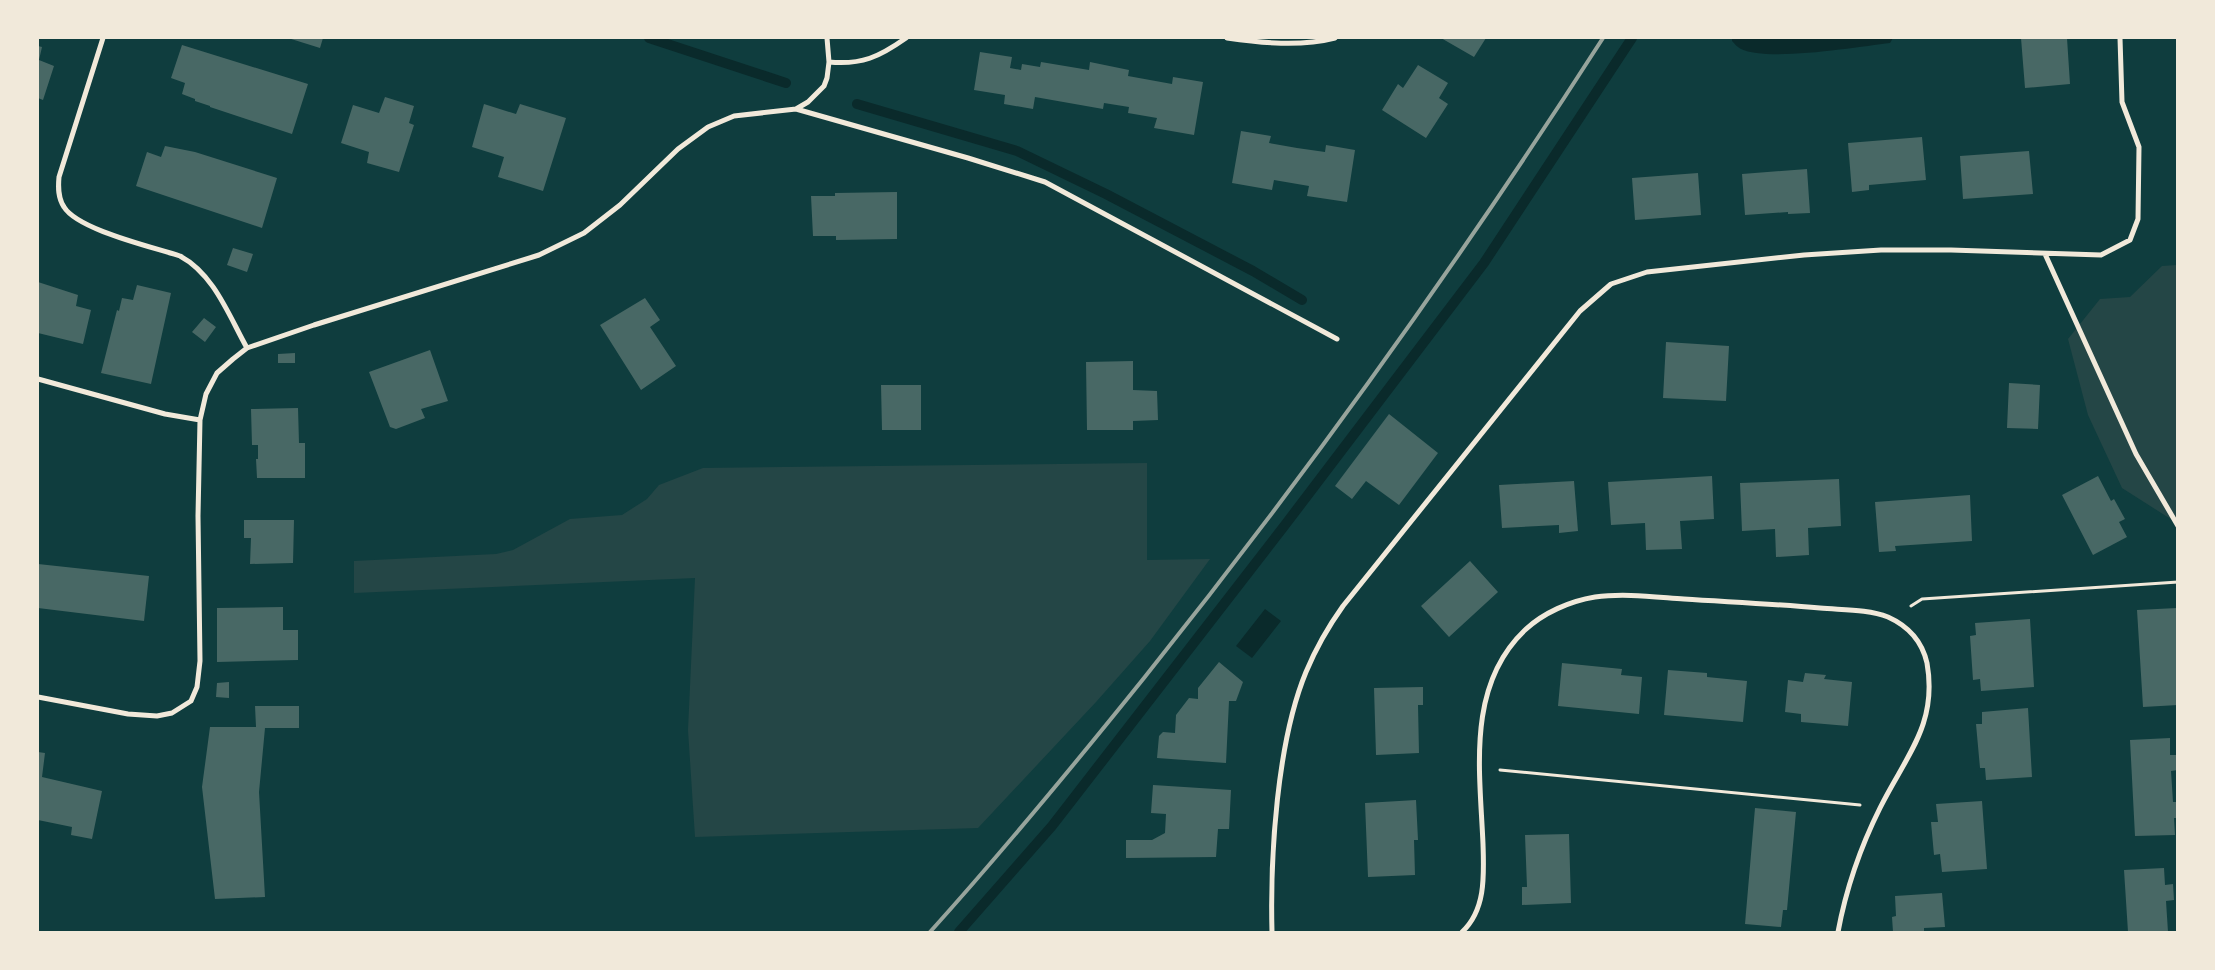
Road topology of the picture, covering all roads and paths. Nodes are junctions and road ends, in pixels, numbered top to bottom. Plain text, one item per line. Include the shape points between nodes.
1 (103, 38) edge
2 (827, 38) edge
3 (906, 38) edge
4 (1227, 38) edge
5 (1335, 38) edge
6 (2120, 38) edge
7 (829, 62) junction
8 (796, 109) junction
9 (2045, 254) junction
10 (1337, 339) dead end
11 (247, 348) junction
12 (38, 379) edge
13 (200, 420) junction
14 (2178, 526) edge
15 (2178, 582) edge
16 (1898, 622) junction
17 (38, 697) edge
18 (1480, 768) junction
19 (1880, 808) junction
20 (1272, 932) edge
21 (1462, 932) edge
22 (1838, 932) edge

1 - 11 street via 59,178 59,198 64,209 88,226 193,263 207,277
2 - 7 street
3 - 7 street via 861,62
4 - 5 street via 1289,44
6 - 9 street via 2122,102 2139,147 2138,219 2130,240 2101,255
7 - 8 street via 824,86
8 - 10 street via 1044,182
8 - 11 street via 734,116 708,127 678,149 620,205 584,233 539,255
9 - 14 street via 2136,454
9 - 20 street via 1881,250 1804,255 1647,272 1611,284 1598,293 1553,343 1343,606 1316,649 1299,691 1281,782 1272,880
11 - 13 street via 217,373 206,394
12 - 13 street via 165,414
13 - 17 street via 200,661 197,687 191,702 172,713 156,716
15 - 16 path via 1922,599 1913,603
16 - 18 street via 1868,612 1647,596 1598,597 1565,606 1526,629 1501,660 1482,710
16 - 19 street via 1919,641 1924,652 1929,678 1926,711 1918,741
18 - 19 path
18 - 21 street via 1484,876 1477,912
19 - 22 street via 1854,869

